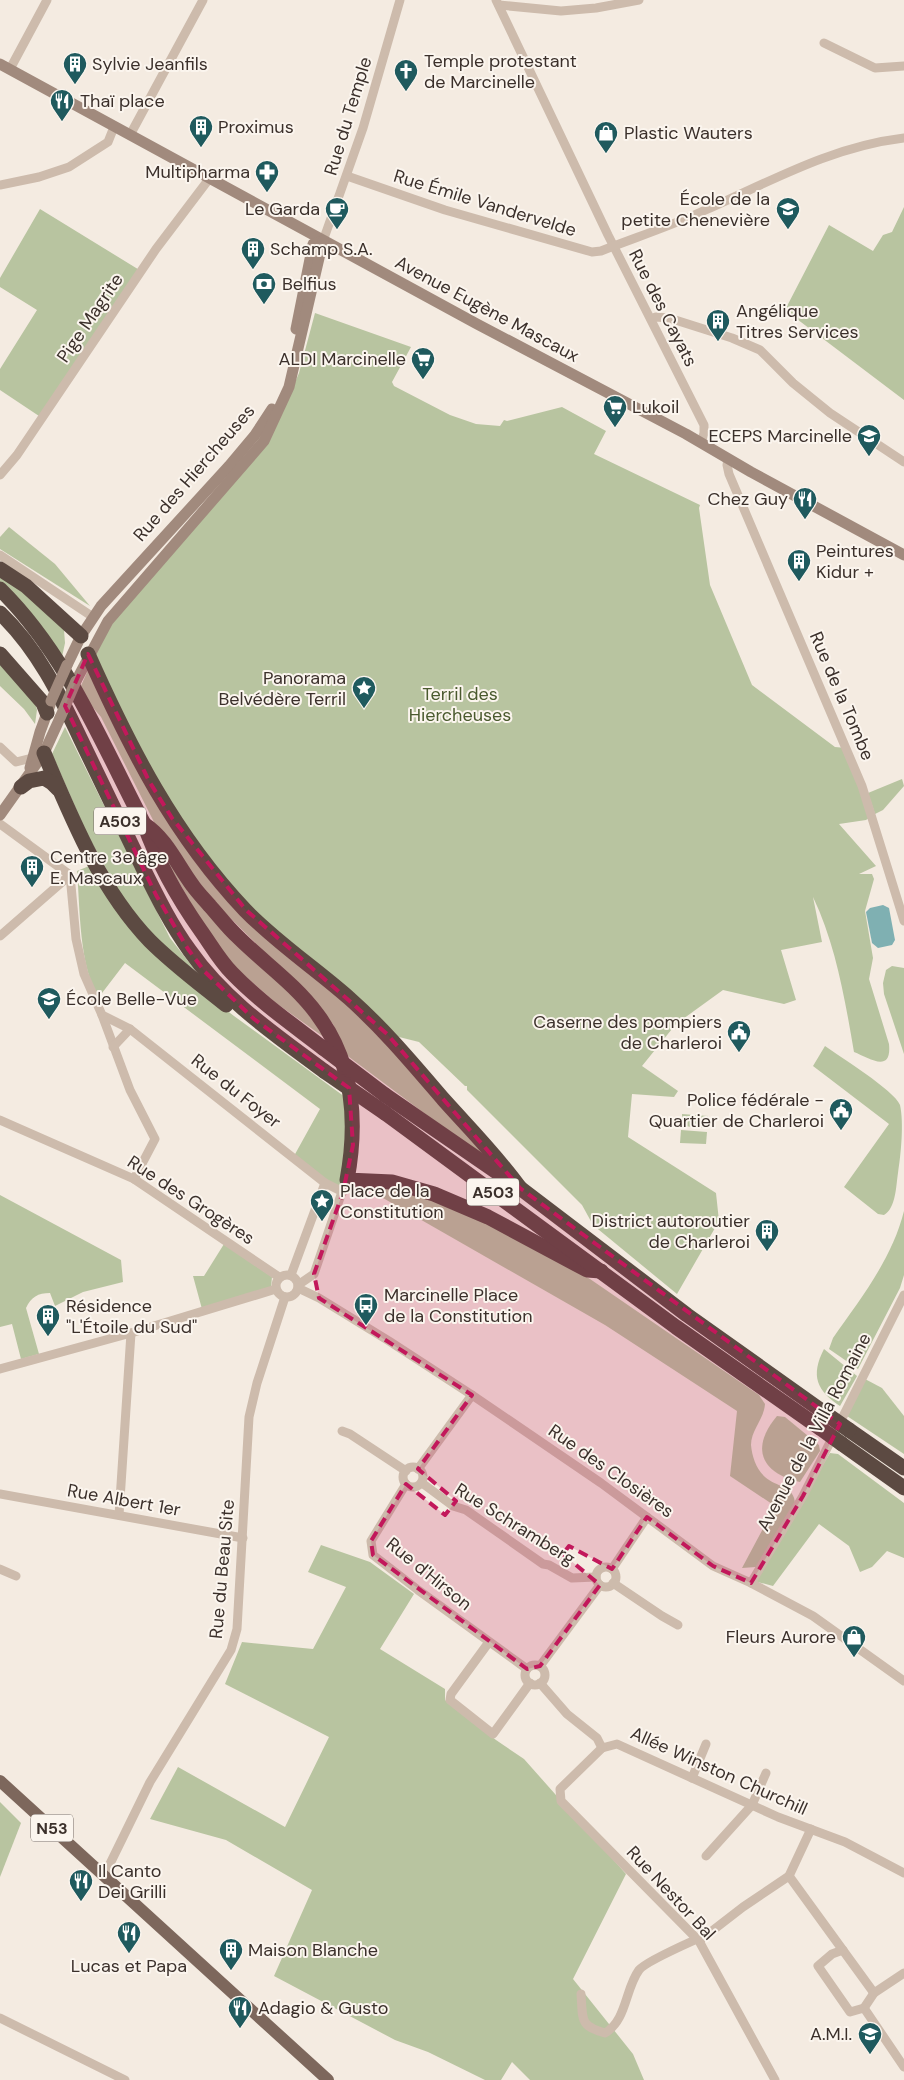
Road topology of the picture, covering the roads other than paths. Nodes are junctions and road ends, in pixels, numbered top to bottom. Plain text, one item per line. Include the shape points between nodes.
1 (47, 0) edge
2 (203, 0) edge
3 (400, 0) edge
4 (639, 0) edge
5 (497, 2) edge
6 (824, 42) dead end
7 (5, 66) edge
8 (904, 66) edge
9 (114, 127) junction
10 (130, 136) junction
11 (904, 138) edge
12 (347, 176) junction
13 (209, 179) junction
14 (0, 185) edge
15 (324, 241) junction
16 (614, 245) junction
17 (651, 320) junction
18 (701, 443) junction
19 (728, 459) junction
20 (904, 462) edge
21 (739, 465) junction
22 (233, 469) junction
23 (0, 475) edge
24 (736, 489) junction
25 (0, 555) edge
26 (904, 555) edge
27 (0, 569) edge
28 (0, 589) edge
29 (0, 613) edge
30 (93, 616) junction
31 (103, 628) junction
32 (80, 636) junction
33 (0, 654) edge
34 (88, 654) junction
35 (54, 713) junction
36 (0, 747) edge
37 (38, 756) junction
38 (25, 781) junction
39 (59, 791) junction
40 (0, 816) edge
41 (0, 824) edge
42 (144, 824) junction
43 (70, 875) junction
44 (904, 921) edge
45 (0, 936) edge
46 (102, 1015) junction
47 (254, 1019) junction
48 (130, 1029) junction
49 (113, 1047) junction
50 (0, 1120) edge
51 (134, 1179) junction
52 (325, 1183) junction
53 (345, 1186) junction
54 (520, 1188) junction
55 (601, 1271) junction
56 (314, 1274) junction
57 (291, 1275) junction
58 (279, 1277) junction
59 (298, 1287) junction
60 (276, 1289) junction
61 (904, 1295) edge
62 (285, 1297) junction
63 (319, 1298) junction
64 (131, 1333) junction
65 (0, 1369) edge
66 (472, 1395) junction
67 (825, 1422) junction
68 (342, 1431) dead end
69 (904, 1468) edge
70 (418, 1469) junction
71 (406, 1471) junction
72 (422, 1483) junction
73 (406, 1484) junction
74 (904, 1488) edge
75 (0, 1494) edge
76 (119, 1515) junction
77 (647, 1517) junction
78 (243, 1538) junction
79 (0, 1569) edge
80 (612, 1569) junction
81 (16, 1576) dead end
82 (598, 1581) junction
83 (614, 1583) junction
84 (750, 1583) junction
85 (678, 1625) dead end
86 (489, 1642) junction
87 (540, 1666) junction
88 (527, 1669) junction
89 (904, 1681) edge
90 (530, 1683) junction
91 (540, 1683) junction
92 (706, 1744) dead end
93 (602, 1748) junction
94 (766, 1773) dead end
95 (692, 1778) junction
96 (0, 1781) edge
97 (752, 1805) junction
98 (811, 1829) junction
99 (706, 1856) dead end
100 (904, 1873) edge
101 (104, 1876) junction
102 (789, 1876) junction
103 (698, 1940) junction
104 (843, 1950) junction
105 (904, 1973) edge
106 (874, 1993) junction
107 (581, 1994) dead end
108 (864, 2008) junction
109 (0, 2018) edge
110 (904, 2067) edge
111 (125, 2080) edge
112 (328, 2080) edge
113 (775, 2080) edge

1 - 7 street
2 - 10 street
3 - 12 street, Rue du Temple
4 - 5 street via 561,11
5 - 16 street, Rue des Cayats
6 - 8 street via 875,68
7 - 9 main road, Avenue Eugène Mascaux
9 - 10 main road, Avenue Eugène Mascaux
9 - 14 street via 108,142 69,167
10 - 13 main road, Avenue Eugène Mascaux
11 - 16 street, Rue Émile Vandervelde via 841,151 700,213
12 - 15 street, Rue du Temple
12 - 16 street, Rue Émile Vandervelde via 445,210 592,252
13 - 15 main road, Avenue Eugène Mascaux
13 - 23 street, Pige Magrite via 156,249 17,455
15 - 18 main road, Avenue Eugène Mascaux
15 - 22 main road, Rue des Hiercheuses via 313,244 281,390 269,416
16 - 17 street, Rue des Cayats
17 - 18 street, Rue des Cayats via 704,425
17 - 20 street via 663,316 760,350 830,413
18 - 19 main road, Avenue Eugène Mascaux
19 - 21 main road, Avenue Eugène Mascaux
19 - 24 street, Rue de la Tombe via 726,465
21 - 24 street
21 - 26 main road, Avenue Eugène Mascaux
22 - 30 main road, Rue des Hiercheuses via 156,544
22 - 31 main road, Rue des Hiercheuses
24 - 44 street, Rue de la Tombe via 862,786
25 - 30 street
27 - 32 highway via 26,586
28 - 42 highway, A503 via 37,629 69,677
29 - 47 highway, A503 via 48,675 156,895 188,949 205,972
30 - 31 main road
30 - 32 main road, Rue des Hiercheuses
31 - 34 main road, Rue des Hiercheuses
32 - 34 main road
32 - 35 main road, Rue des Hiercheuses, bridge via 67,665
33 - 35 highway
34 - 35 main road, Rue des Hiercheuses, bridge via 76,680
34 - 54 highway via 149,781 197,854 246,910 387,1034 503,1164
35 - 37 main road
35 - 37 main road via 38,737
36 - 37 street via 16,762
37 - 38 main road
37 - 39 highway
38 - 39 highway via 44,778
38 - 40 main road
39 - 47 highway via 102,878 151,942 231,1009
41 - 43 street
42 - 53 highway via 154,830 194,887 231,929 302,997 329,1032 344,1068 353,1105 353,1145
42 - 54 highway, A503, bridge via 177,896 232,973 270,1008 385,1095
43 - 45 street
43 - 46 street via 76,939 84,974
46 - 48 street, Rue du Foyer
46 - 49 street
47 - 55 highway, A503, bridge
48 - 49 street
48 - 52 street, Rue du Foyer
49 - 51 street via 155,1139
50 - 51 street, Rue des Grogères
51 - 58 street, Rue des Grogères
52 - 53 street, Rue du Foyer
52 - 57 street
53 - 55 highway via 392,1182 434,1194 488,1218 587,1270
53 - 56 street
54 - 67 highway, A503
55 - 67 highway, A503 via 676,1327
56 - 59 street
56 - 63 street via 313,1283
57 - 58 street
57 - 59 street
58 - 60 street
59 - 62 street via 293,1295
59 - 63 street, Rue des Closières
60 - 62 street
60 - 64 street
61 - 84 street, Avenue de la Villa Romaine via 803,1496
62 - 78 street, Rue du Beau Site via 256,1383 249,1417
63 - 66 street, Rue des Closières
64 - 65 street
64 - 76 street
66 - 70 street
66 - 77 street, Rue des Closières
67 - 69 highway, A503, bridge via 849,1430
67 - 74 highway, A503, bridge via 842,1444
68 - 71 street
70 - 71 street via 412,1467
70 - 72 street via 423,1477
71 - 73 street via 403,1476
72 - 73 street via 414,1487
72 - 82 street, Rue Schramberg via 543,1564 572,1578
73 - 86 street, Rue d'Hirson via 371,1541 373,1554
75 - 76 street, Rue Albert 1er
76 - 78 street, Rue Albert 1er
77 - 80 street
77 - 84 street, Rue des Closières via 713,1566
78 - 101 street, Rue du Beau Site via 237,1629 231,1650 150,1782
79 - 81 street
80 - 82 street via 602,1568 596,1573
80 - 83 street via 616,1577
82 - 83 street via 606,1586
82 - 87 street
83 - 85 street
84 - 89 street, Rue des Closières via 812,1616
86 - 88 street, Rue d'Hirson
86 - 90 street via 451,1694 450,1700 493,1734
87 - 88 street via 534,1664
87 - 91 street via 545,1674
88 - 90 street via 525,1675
90 - 91 street
91 - 93 street, Allée Winston Churchill via 567,1714 597,1738
92 - 95 street
93 - 95 street, Allée Winston Churchill via 617,1744
93 - 103 street, Rue Nestor Bal via 560,1790 561,1801
94 - 97 street
95 - 97 street, Allée Winston Churchill
96 - 101 main road, N53
97 - 98 street, Allée Winston Churchill
97 - 99 street
98 - 100 street, Allée Winston Churchill via 845,1842
98 - 102 street
101 - 112 main road, N53
102 - 103 street
102 - 104 street
103 - 107 street via 641,1967 619,2019 605,2033 586,2025
103 - 113 street, Rue Nestor Bal
104 - 106 street
104 - 108 street via 832,1954 818,1966 850,2012
105 - 106 street
106 - 108 street
108 - 110 street
109 - 111 street

